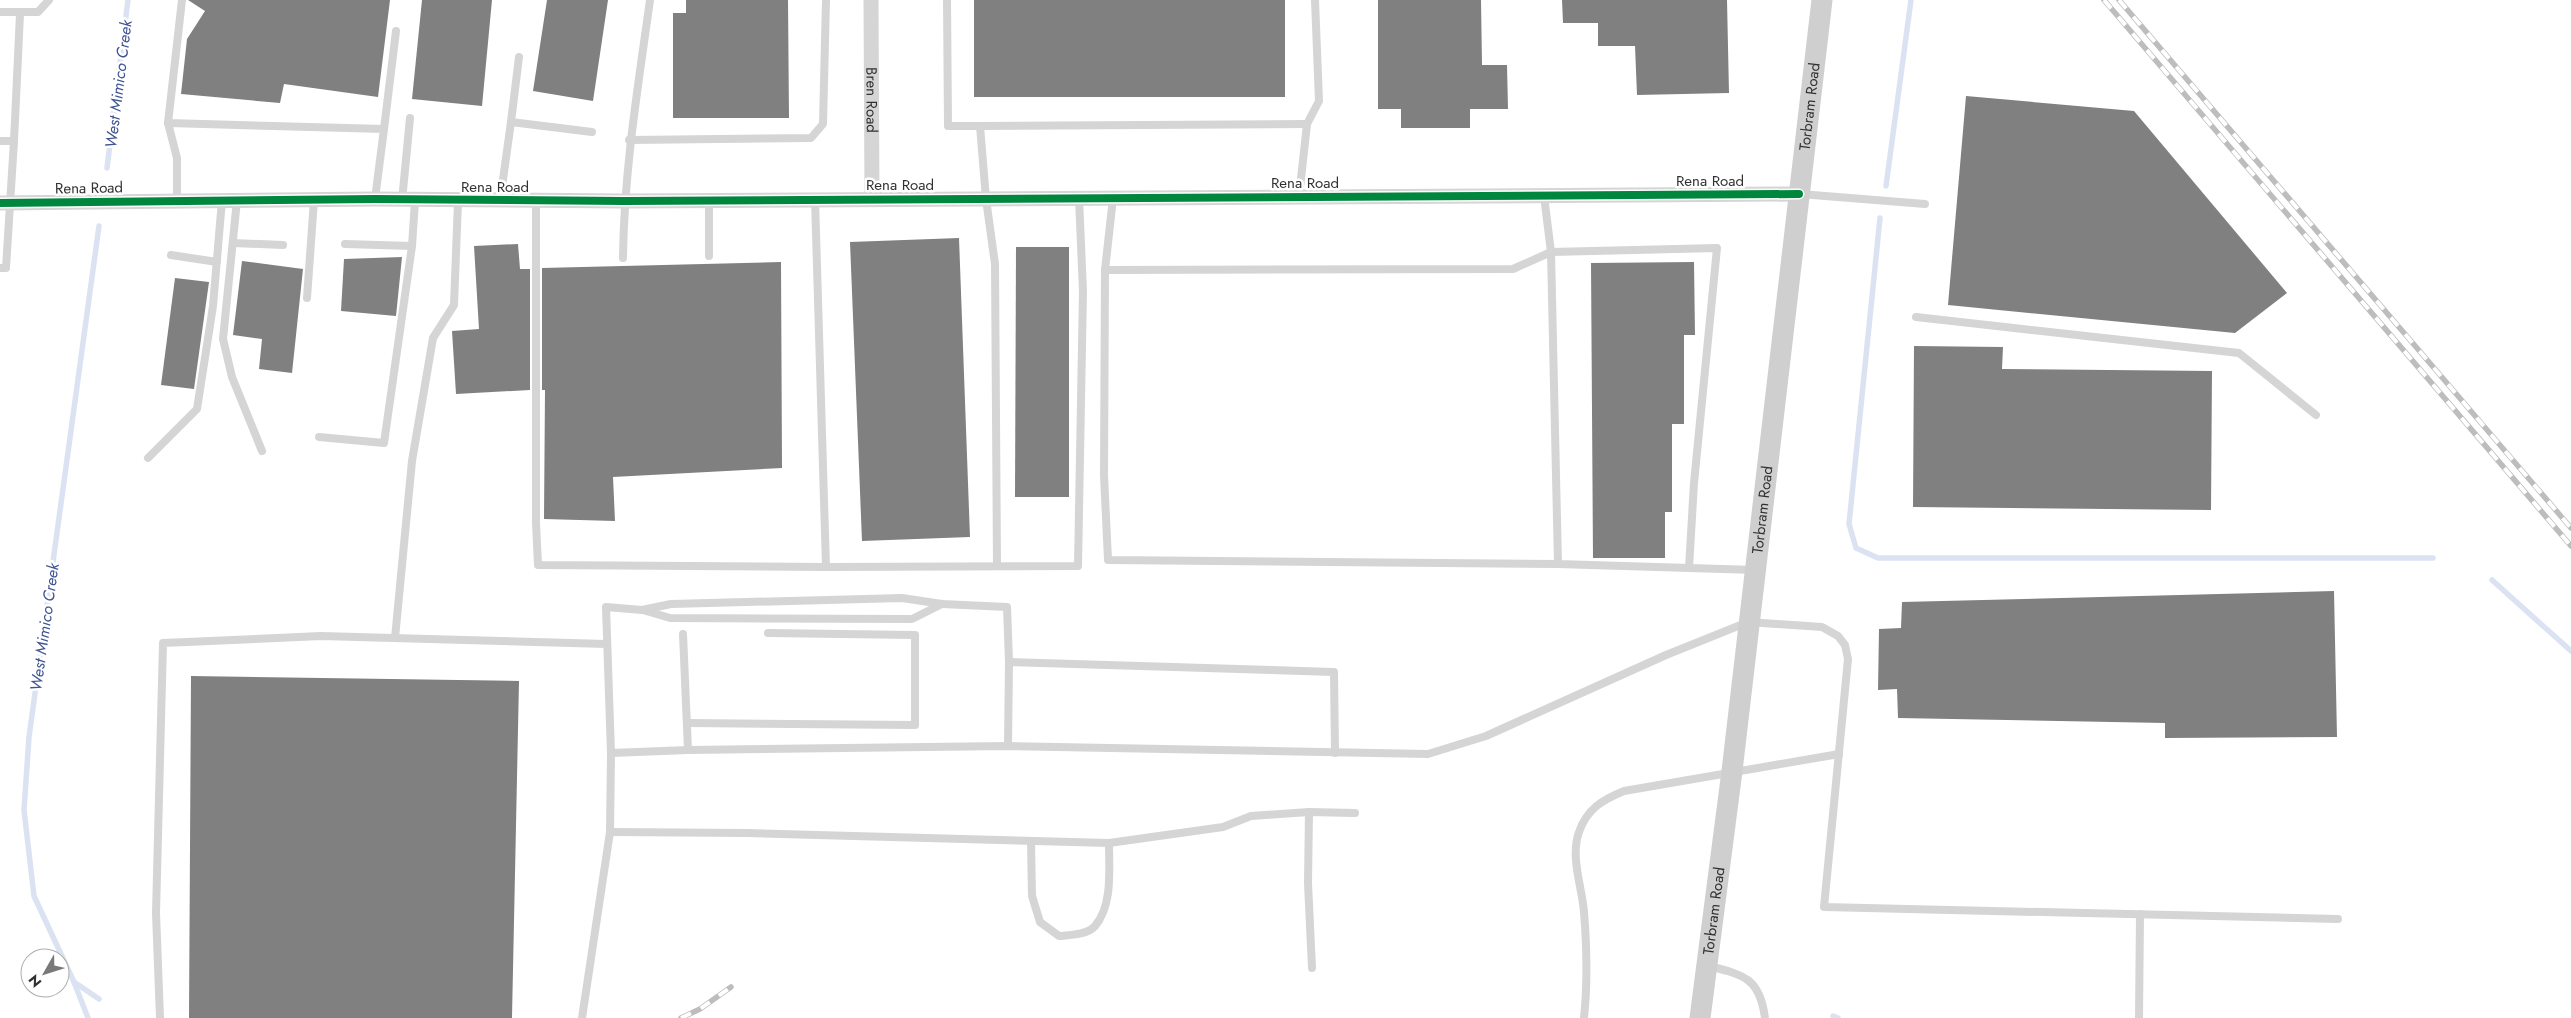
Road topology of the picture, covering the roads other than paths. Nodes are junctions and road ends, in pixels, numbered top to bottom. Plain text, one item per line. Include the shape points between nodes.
1 (49, 0) edge
2 (182, 0) edge
3 (650, 0) edge
4 (826, 0) edge
5 (871, 0) edge
6 (947, 0) edge
7 (1315, 0) edge
8 (1822, 0) edge
9 (0, 12) edge
10 (20, 14) junction
11 (396, 31) dead end
12 (519, 57) dead end
13 (410, 118) dead end
14 (511, 122) junction
15 (168, 123) junction
16 (1307, 124) junction
17 (980, 126) junction
18 (384, 130) junction
19 (592, 132) dead end
20 (629, 140) junction
21 (0, 141) edge
22 (14, 141) junction
23 (1799, 194) junction
24 (1544, 196) junction
25 (1298, 197) junction
26 (1079, 198) junction
27 (1113, 198) junction
28 (375, 199) junction
29 (872, 199) junction
30 (986, 199) junction
31 (230, 200) junction
32 (314, 200) junction
33 (709, 200) junction
34 (815, 200) junction
35 (177, 201) junction
36 (409, 201) junction
37 (458, 201) junction
38 (500, 201) junction
39 (536, 201) junction
40 (624, 201) junction
41 (6, 203) edge
42 (1925, 204) dead end
43 (233, 243) junction
44 (345, 244) dead end
45 (283, 245) dead end
46 (412, 246) junction
47 (1551, 252) junction
48 (172, 255) dead end
49 (709, 256) dead end
50 (623, 258) dead end
51 (217, 262) junction
52 (0, 268) edge
53 (1105, 270) junction
54 (307, 298) dead end
55 (1916, 317) dead end
56 (2316, 415) dead end
57 (319, 437) dead end
58 (262, 451) dead end
59 (148, 458) dead end
60 (1558, 564) junction
61 (997, 566) junction
62 (826, 567) junction
63 (1689, 568) junction
64 (1754, 570) junction
65 (942, 604) junction
66 (642, 610) junction
67 (1748, 622) junction
68 (768, 633) dead end
69 (683, 634) dead end
70 (395, 638) junction
71 (607, 644) junction
72 (1009, 662) junction
73 (688, 723) junction
74 (1008, 746) junction
75 (688, 750) junction
76 (611, 753) junction
77 (1335, 753) junction
78 (1839, 754) junction
79 (1732, 771) junction
80 (1309, 812) junction
81 (1355, 813) dead end
82 (610, 832) junction
83 (1031, 842) junction
84 (1108, 843) junction
85 (2140, 914) junction
86 (2338, 919) dead end
87 (1707, 966) junction
88 (1312, 968) dead end
89 (160, 1018) edge
90 (582, 1018) edge
91 (1584, 1018) edge
92 (1700, 1018) edge
93 (1765, 1018) edge
94 (2139, 1018) edge

1 - 10 lane via 38,12
2 - 15 lane
3 - 20 lane
4 - 20 lane via 823,124 810,138
5 - 29 street, Bren Road
6 - 17 lane via 948,126
7 - 16 lane via 1319,101
8 - 23 main road, Torbram Road
9 - 10 lane
10 - 22 lane
11 - 18 lane
12 - 14 lane
13 - 36 lane
14 - 19 lane
14 - 38 lane
15 - 18 lane
15 - 35 lane via 177,158
16 - 17 lane
16 - 25 lane
17 - 30 lane
18 - 28 lane
20 - 40 lane
21 - 22 lane
22 - 41 lane
23 - 24 street, Rena Road
23 - 42 lane
23 - 64 main road, Torbram Road
24 - 25 street, Rena Road
24 - 47 lane
25 - 27 street, Rena Road
26 - 27 street, Rena Road
26 - 30 street, Rena Road
26 - 61 lane via 1083,291 1078,566
27 - 53 lane
28 - 32 street, Rena Road
28 - 36 street, Rena Road
29 - 30 street, Rena Road
29 - 34 street, Rena Road
30 - 61 lane via 995,264
31 - 32 street, Rena Road
31 - 35 street, Rena Road
31 - 43 lane
31 - 51 lane
32 - 54 lane
33 - 34 street, Rena Road
33 - 40 street, Rena Road
33 - 49 lane
34 - 62 lane
35 - 41 street, Rena Road
36 - 37 street, Rena Road
36 - 46 lane
37 - 38 street, Rena Road
37 - 70 lane via 454,305 433,338 431,348 412,462
38 - 39 street, Rena Road
39 - 40 street, Rena Road
39 - 62 lane via 538,565
40 - 50 lane
41 - 52 lane via 6,268
43 - 45 lane
43 - 58 lane via 223,339 232,377
44 - 46 lane
46 - 57 lane via 384,443
47 - 53 lane via 1513,269
47 - 60 lane
47 - 63 lane via 1717,248
48 - 51 lane
51 - 59 lane via 198,409
53 - 60 lane via 1104,475 1108,560
55 - 56 lane via 2239,353
60 - 63 lane
61 - 62 lane
63 - 64 lane
64 - 67 main road, Torbram Road
65 - 66 lane via 902,598 671,604
65 - 66 lane via 912,619 670,618
65 - 72 lane via 1007,607
66 - 71 lane via 606,608
67 - 77 lane via 1461,745 1428,754
67 - 78 lane via 1822,627 1838,636 1845,645 1848,660
67 - 79 main road, Torbram Road
68 - 73 lane via 915,634 915,725
69 - 73 lane
70 - 71 lane
70 - 89 lane via 321,636 163,643 156,913
71 - 76 lane
72 - 74 lane
72 - 77 lane via 1334,672
73 - 75 lane
74 - 75 lane
74 - 77 lane
75 - 76 lane
76 - 82 lane
78 - 79 lane
78 - 85 lane via 1824,907
79 - 87 main road, Torbram Road
79 - 91 lane via 1624,791 1602,800 1589,812 1578,834 1576,859 1584,910 1588,973
80 - 81 lane
80 - 84 lane via 1252,816 1223,827
80 - 88 lane
82 - 83 lane
82 - 90 lane
83 - 84 lane
83 - 84 lane via 1032,896 1040,922 1059,936 1079,934 1094,927 1106,906
85 - 86 lane
85 - 94 lane
87 - 92 main road, Torbram Road
87 - 93 lane via 1742,974 1762,996

